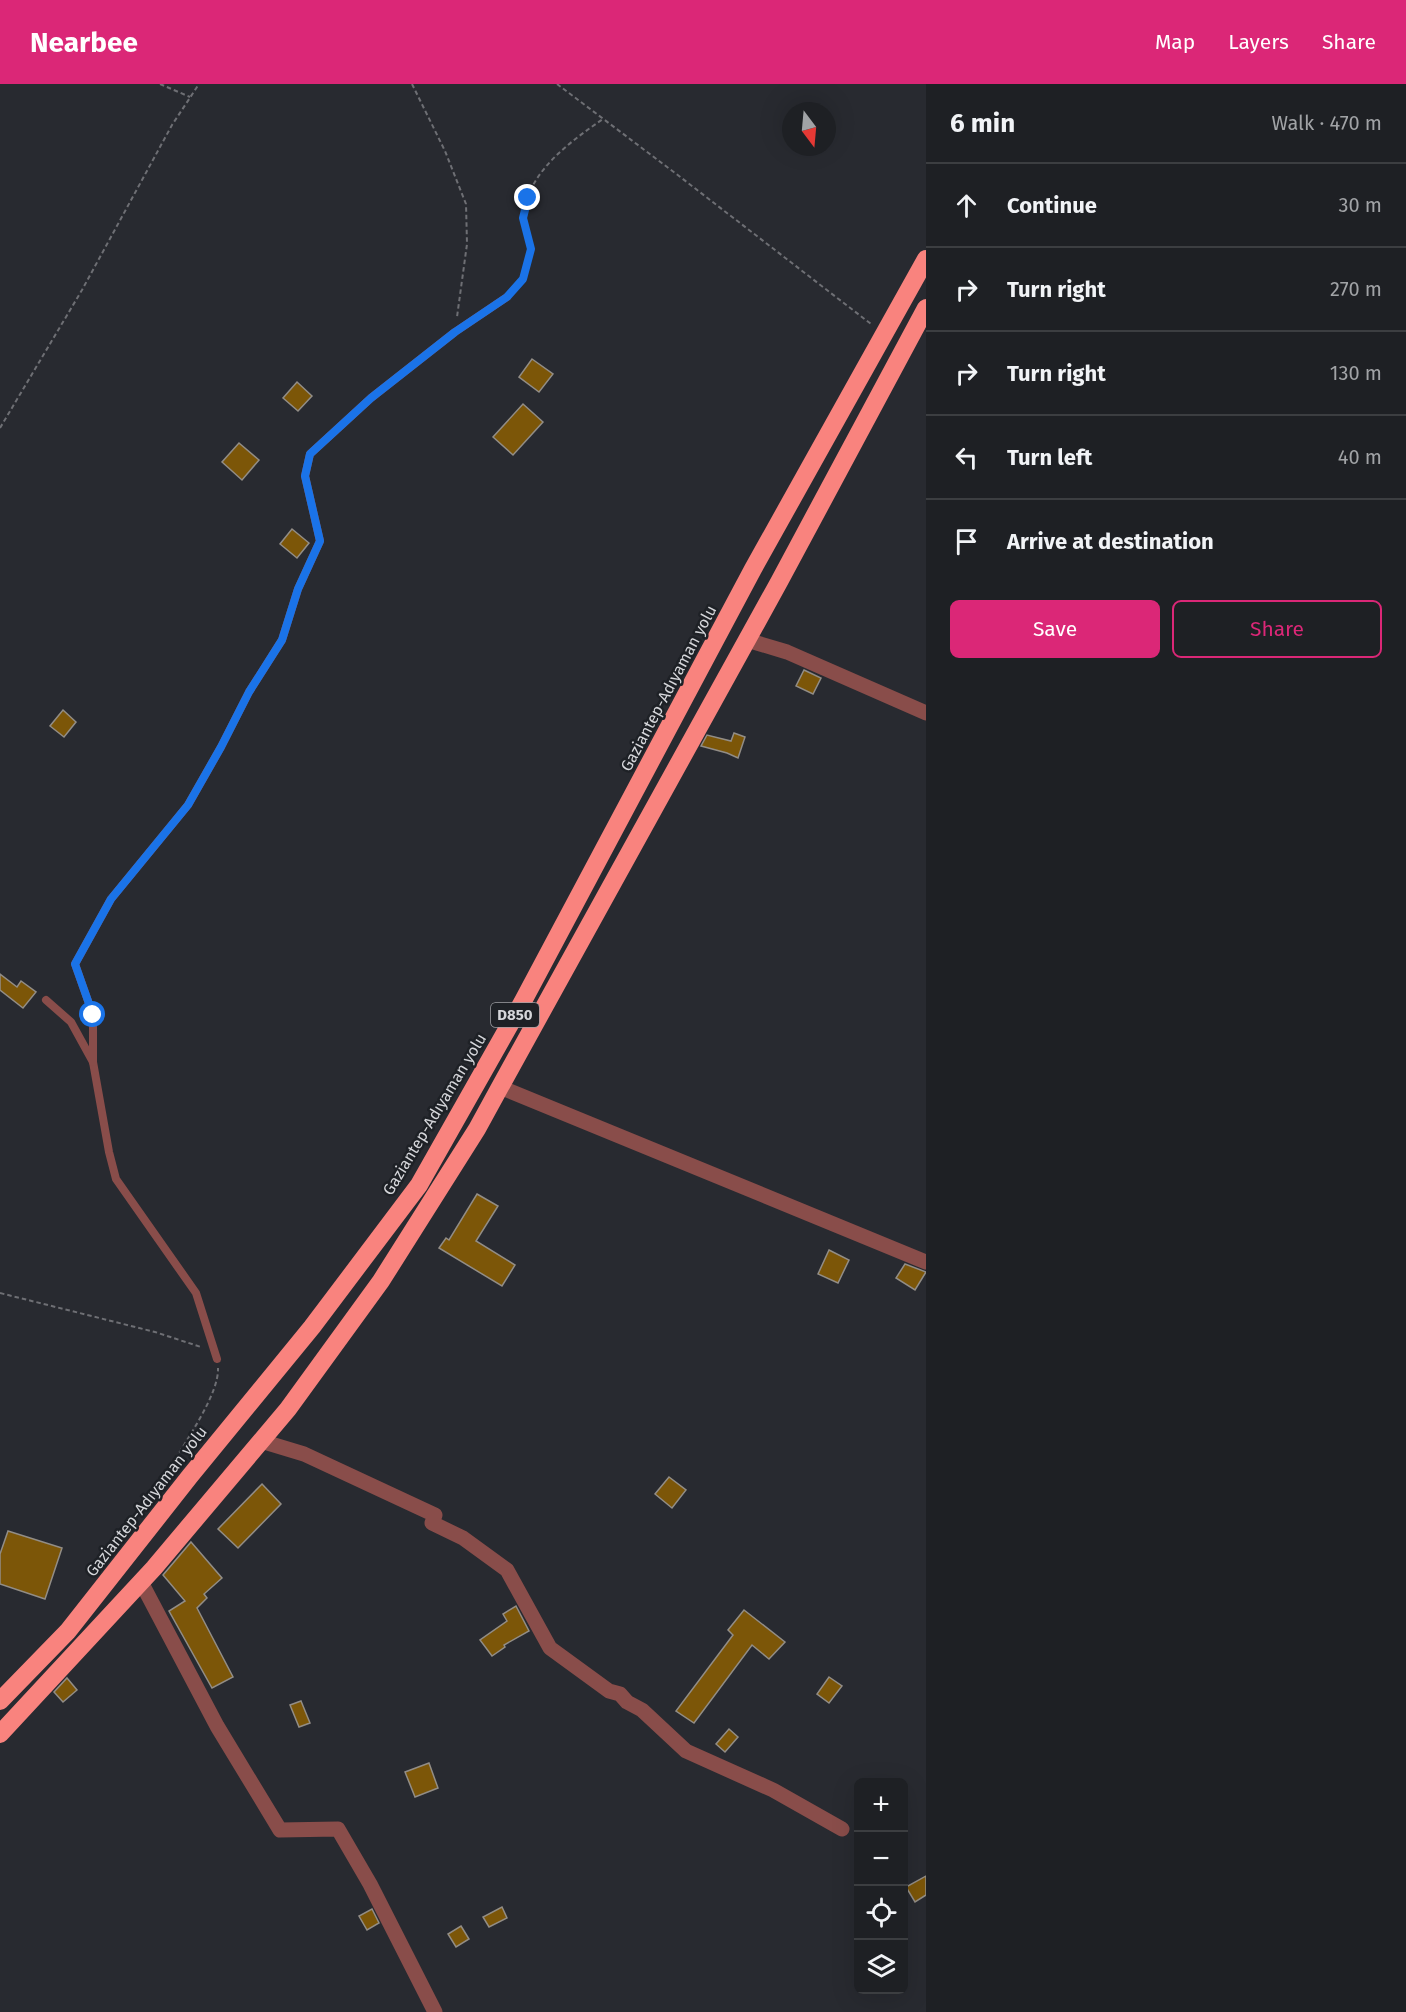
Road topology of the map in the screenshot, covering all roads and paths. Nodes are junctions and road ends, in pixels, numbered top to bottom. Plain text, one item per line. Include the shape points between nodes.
1 (160, 84) edge
2 (199, 84) edge
3 (412, 84) edge
4 (557, 84) edge
5 (190, 97) junction
6 (603, 119) junction
7 (926, 259) edge
8 (507, 297) joint
9 (926, 308) edge
10 (455, 332) junction
11 (885, 335) junction
12 (0, 428) edge
13 (747, 640) junction
14 (926, 713) edge
15 (46, 1000) dead end
16 (93, 1062) junction
17 (500, 1087) junction
18 (926, 1262) edge
19 (0, 1293) edge
20 (217, 1359) junction
21 (261, 1441) junction
22 (184, 1482) junction
23 (141, 1582) junction
24 (0, 1701) edge
25 (0, 1734) edge
26 (842, 1829) dead end
27 (435, 2012) edge

1 - 5 path
2 - 5 path
3 - 10 path via 466,204 467,244
4 - 6 path
5 - 12 path
6 - 8 path via 541,172 523,218 531,249 523,279
6 - 11 path
7 - 11 highway, Gaziantep-Adıyaman yolu / D850
8 - 10 lane
9 - 13 highway, D850
10 - 16 lane via 371,398 310,454 305,476 320,541 298,589 282,640 188,805 111,899 75,964 93,1015
11 - 22 highway, Gaziantep-Adıyaman yolu / D850 via 753,569 522,1003 419,1185 312,1327
13 - 14 street via 788,652
13 - 17 highway, D850
15 - 16 lane via 71,1022
16 - 20 lane via 116,1179 196,1293
17 - 18 street
17 - 21 highway, D850 via 381,1281
19 - 20 path via 155,1332 205,1348
20 - 22 path via 218,1377 176,1458
21 - 23 highway, D850
21 - 26 street via 304,1454 435,1515 432,1523 463,1538 507,1570 550,1648 642,1710 686,1750 774,1790
22 - 24 highway, Gaziantep-Adıyaman yolu / D850 via 68,1631
23 - 25 highway, D850
23 - 27 street via 217,1726 280,1830 338,1829

